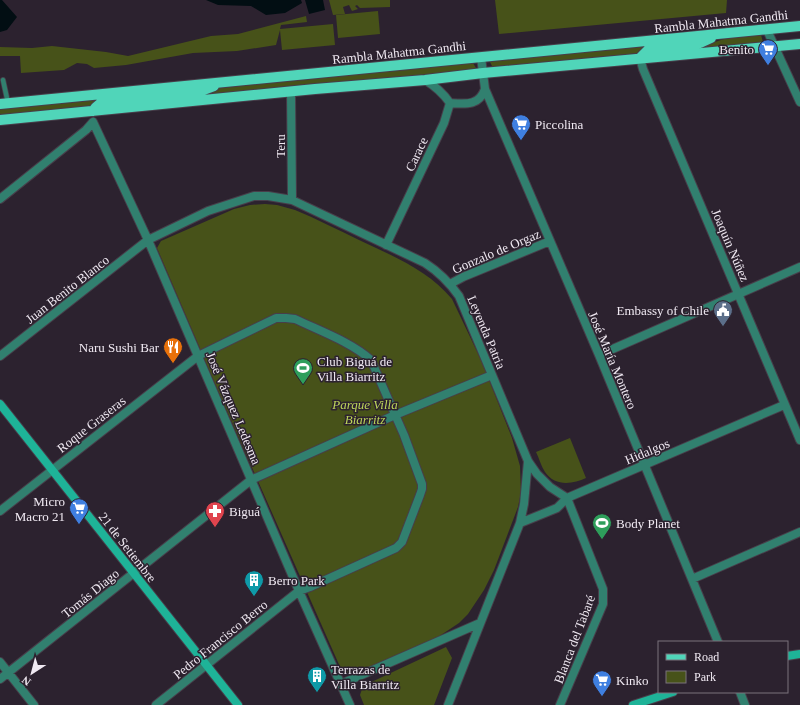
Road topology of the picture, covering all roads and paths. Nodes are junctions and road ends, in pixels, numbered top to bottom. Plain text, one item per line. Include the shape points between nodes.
1 (800, 26) edge
2 (767, 30) junction
3 (716, 35) junction
4 (800, 44) edge
5 (775, 46) junction
6 (481, 57) junction
7 (640, 58) junction
8 (483, 73) junction
9 (3, 80) dead end
10 (425, 80) junction
11 (223, 82) junction
12 (485, 89) junction
13 (291, 92) junction
14 (800, 102) edge
15 (4, 103) edge
16 (450, 103) junction
17 (94, 111) junction
18 (0, 120) edge
19 (93, 122) junction
20 (0, 199) edge
21 (292, 200) junction
22 (148, 240) junction
23 (550, 241) junction
24 (386, 245) junction
25 (800, 267) edge
26 (450, 284) junction
27 (739, 293) junction
28 (599, 355) junction
29 (0, 356) edge
30 (198, 356) junction
31 (492, 374) junction
32 (0, 404) edge
33 (784, 405) junction
34 (395, 415) junction
35 (800, 440) edge
36 (528, 461) junction
37 (644, 466) junction
38 (52, 470) junction
39 (252, 480) junction
40 (567, 498) junction
41 (0, 511) edge
42 (520, 523) junction
43 (800, 532) edge
44 (134, 573) junction
45 (692, 579) junction
46 (299, 591) junction
47 (480, 623) junction
48 (718, 641) edge
49 (800, 654) edge
50 (788, 656) edge
51 (0, 662) edge
52 (206, 665) junction
53 (8, 673) junction
54 (0, 679) edge
55 (341, 684) junction
56 (670, 693) edge
57 (740, 693) edge
58 (34, 705) edge
59 (156, 705) edge
60 (238, 705) edge
61 (350, 705) edge
62 (448, 705) edge
63 (560, 705) edge
64 (633, 705) edge
65 (745, 705) edge

1 - 2 main road, Rambla Mahatma Gandhi
2 - 3 main road, Rambla Mahatma Gandhi
2 - 5 street
3 - 6 main road, Rambla Mahatma Gandhi
3 - 7 main road via 700,44 649,50
4 - 5 main road
5 - 7 main road
5 - 14 street
6 - 8 street, José María Montero
6 - 11 main road, Rambla Mahatma Gandhi
7 - 8 main road
7 - 27 street, Joaquín Núñez
8 - 10 main road
8 - 12 street, José María Montero
9 - 15 lane
10 - 13 main road
10 - 16 street via 441,92
11 - 15 main road, Rambla Mahatma Gandhi
11 - 17 main road via 198,92 102,102
12 - 16 street via 479,100 461,104
12 - 23 street, José María Montero
13 - 17 main road
13 - 21 street, Teru
16 - 24 street, Carace via 444,124
17 - 18 main road
17 - 19 street
19 - 20 street
19 - 22 street, José Vázquez Ledesma
21 - 22 street, Leyenda Patria via 254,196 208,211
21 - 24 street, Leyenda Patria
22 - 29 street, Juan Benito Blanco
22 - 30 street, José Vázquez Ledesma
23 - 26 street, Gonzalo de Orgaz
23 - 28 street, José María Montero
24 - 26 street, Leyenda Patria via 425,263
25 - 27 street
26 - 31 street, Leyenda Patria via 459,296
27 - 28 street
27 - 33 street, Joaquín Núñez
28 - 37 street, José María Montero
30 - 34 street, Roque Graseras via 276,318 295,319 364,353 371,360
30 - 38 street, Roque Graseras
30 - 39 street, José Vázquez Ledesma
31 - 34 street, Tomás Diago
31 - 36 street, Leyenda Patria
32 - 38 street, 21 de Setiembre
33 - 35 street, Joaquín Núñez
33 - 37 street, Hidalgos
34 - 39 street, Tomás Diago
34 - 46 street, Pedro Francisco Berro via 422,484 402,542 396,548
36 - 40 street via 550,487
36 - 42 street, Leyenda Patria
37 - 40 street, Hidalgos
37 - 45 street, José María Montero
38 - 41 street, Roque Graseras
38 - 44 street, 21 de Setiembre
39 - 44 street, Tomás Diago
39 - 46 street, José Vázquez Ledesma
40 - 42 street, Hidalgos via 557,508
40 - 63 street, Blanca del Tabaré via 603,589 604,599
42 - 47 street, Leyenda Patria
43 - 45 street
44 - 52 street, 21 de Setiembre
44 - 53 street, Tomás Diago
45 - 48 street, José María Montero
46 - 52 street, Pedro Francisco Berro
46 - 55 street, José Vázquez Ledesma
47 - 55 street
47 - 62 street, Leyenda Patria
49 - 50 street
51 - 53 street
52 - 59 street, Pedro Francisco Berro
52 - 60 street, 21 de Setiembre
53 - 54 street, Tomás Diago
53 - 58 street
55 - 61 street, José Vázquez Ledesma
56 - 64 street
57 - 65 street

